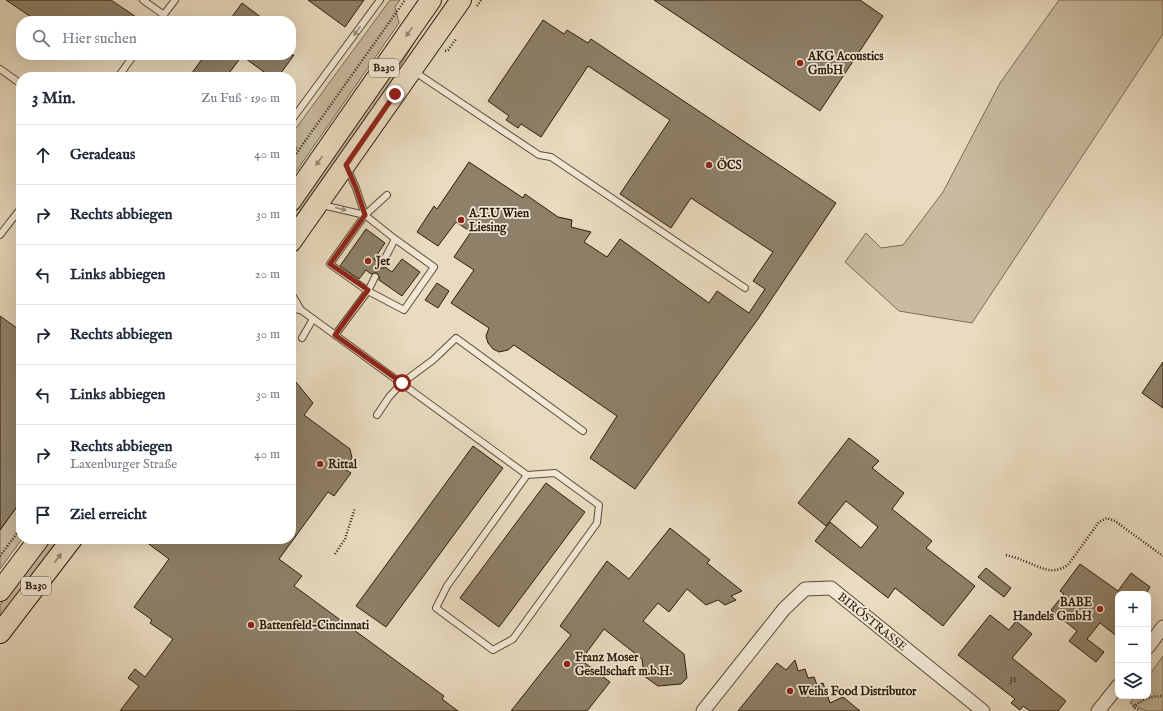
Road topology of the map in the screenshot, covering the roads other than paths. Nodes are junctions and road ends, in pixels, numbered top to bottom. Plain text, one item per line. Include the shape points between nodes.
1 (143, 0) edge
2 (175, 0) edge
3 (380, 0) edge
4 (431, 0) edge
5 (461, 0) edge
6 (164, 15) joint
7 (130, 60) edge
8 (0, 69) edge
9 (412, 70) junction
10 (122, 72) edge
11 (16, 80) edge
12 (296, 114) edge
13 (346, 165) junction
14 (296, 194) edge
15 (387, 195) dead end
16 (318, 204) junction
17 (16, 215) edge
18 (365, 215) junction
19 (296, 235) edge
20 (0, 236) edge
21 (395, 239) junction
22 (382, 264) dead end
23 (375, 277) dead end
24 (745, 288) dead end
25 (368, 290) junction
26 (296, 301) edge
27 (296, 310) edge
28 (301, 310) junction
29 (313, 319) junction
30 (335, 335) junction
31 (302, 338) dead end
32 (402, 383) junction
33 (377, 415) dead end
34 (583, 431) dead end
35 (527, 475) junction
36 (35, 544) edge
37 (68, 544) edge
38 (0, 591) edge
39 (1163, 627) edge
40 (0, 633) edge
41 (1151, 643) edge
42 (1115, 690) edge
43 (703, 711) edge
44 (983, 711) edge
45 (1098, 711) edge

1 - 6 lane
2 - 6 lane
3 -> 12 lane
4 -> 14 main road, B230
5 - 9 main road, B230
7 - 10 lane
8 - 11 lane
9 - 13 main road, B230
9 - 24 lane via 539,155 551,157
13 - 16 main road, B230
13 - 18 lane
15 - 18 lane
16 -> 18 lane
16 - 19 main road, B230
17 - 20 lane
18 - 21 lane
18 - 25 lane via 330,264
21 - 22 lane
21 - 25 lane via 434,267 404,310
23 - 25 lane
25 - 30 lane
26 - 28 lane
27 - 28 lane
28 - 29 lane
29 - 30 lane
29 - 31 lane
30 - 32 lane
32 - 33 lane
32 - 34 lane via 417,374 456,338
32 - 35 lane
35 - 35 lane via 447,586 436,608 493,650 512,639 597,523 599,505 556,473
36 - 38 main road, B230
40 -> 37 main road, B230
39 - 41 street
42 - 45 street
43 - 44 street, BIRÓSTRASSE via 784,609 805,589 830,588

